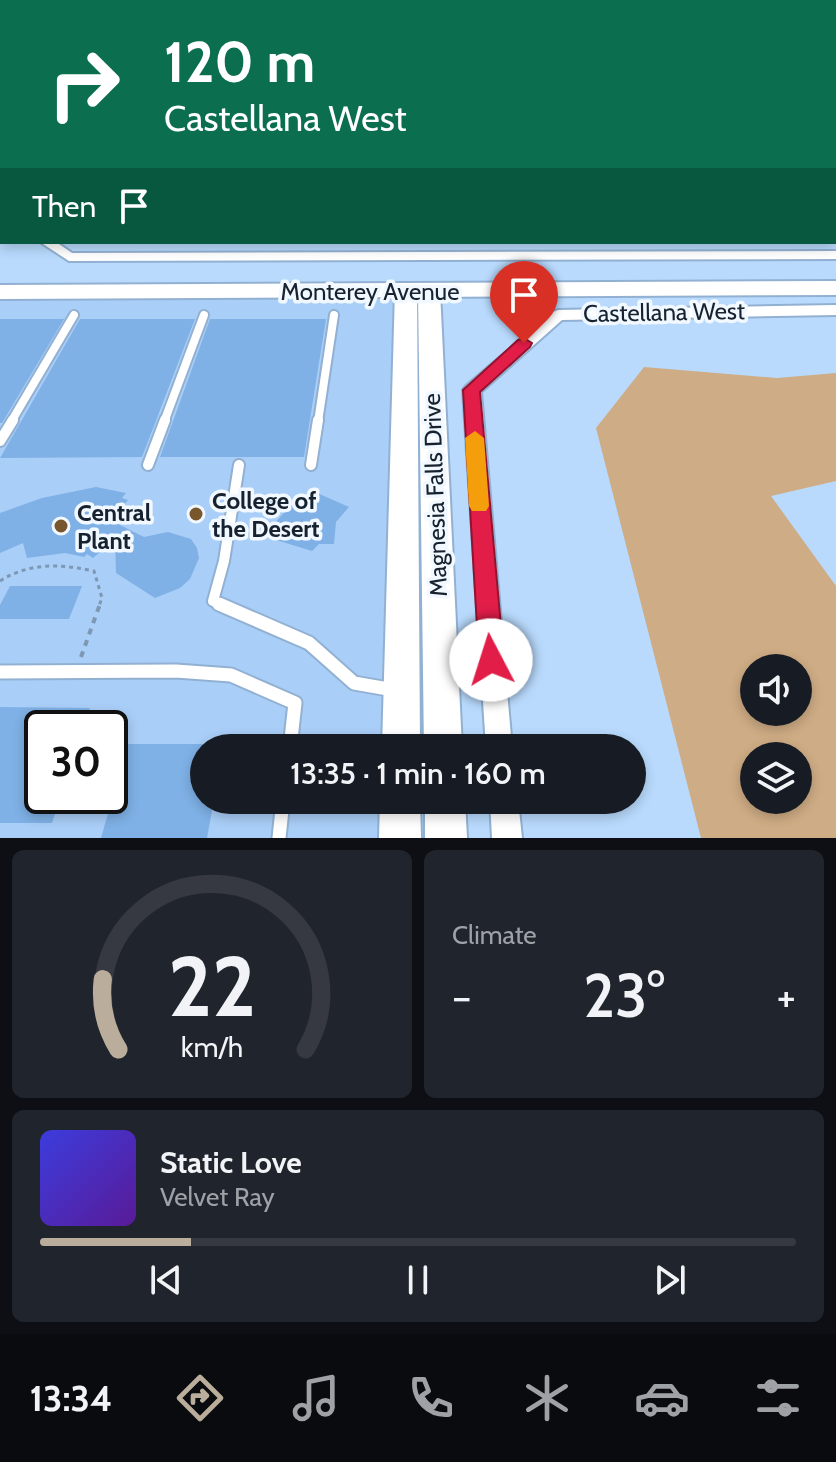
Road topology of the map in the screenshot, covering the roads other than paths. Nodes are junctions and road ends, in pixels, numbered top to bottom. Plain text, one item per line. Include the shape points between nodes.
1 (50, 244) edge
2 (836, 255) edge
3 (0, 272) edge
4 (662, 274) junction
5 (836, 274) edge
6 (836, 288) edge
7 (418, 291) junction
8 (0, 292) edge
9 (836, 310) edge
10 (74, 315) dead end
11 (204, 315) dead end
12 (334, 315) dead end
13 (0, 441) edge
14 (148, 465) dead end
15 (239, 465) dead end
16 (311, 465) dead end
17 (0, 672) edge
18 (402, 691) junction
19 (292, 734) edge
20 (401, 734) edge
21 (442, 734) edge
22 (498, 734) edge
23 (282, 814) edge
24 (400, 814) edge
25 (445, 814) edge
26 (505, 814) edge
27 (279, 838) edge
28 (400, 838) edge
29 (446, 838) edge
30 (507, 838) edge

1 - 2 street via 69,257
3 - 4 main road, Monterey Avenue
4 - 5 main road, Monterey Avenue
4 - 7 main road via 592,283 416,285
6 - 7 main road, Monterey Avenue
7 - 8 main road, Monterey Avenue
7 - 18 street, Magnesia Falls Drive
7 - 21 street, Magnesia Falls Drive
9 - 22 street, Castellana West via 558,315 472,390
10 - 13 lane
11 - 14 lane
12 - 16 lane
15 - 18 lane via 213,601 309,643 354,683
17 - 19 lane via 231,675 295,703
18 - 20 street, Magnesia Falls Drive
23 - 27 lane
24 - 28 street
25 - 29 street
26 - 30 street

